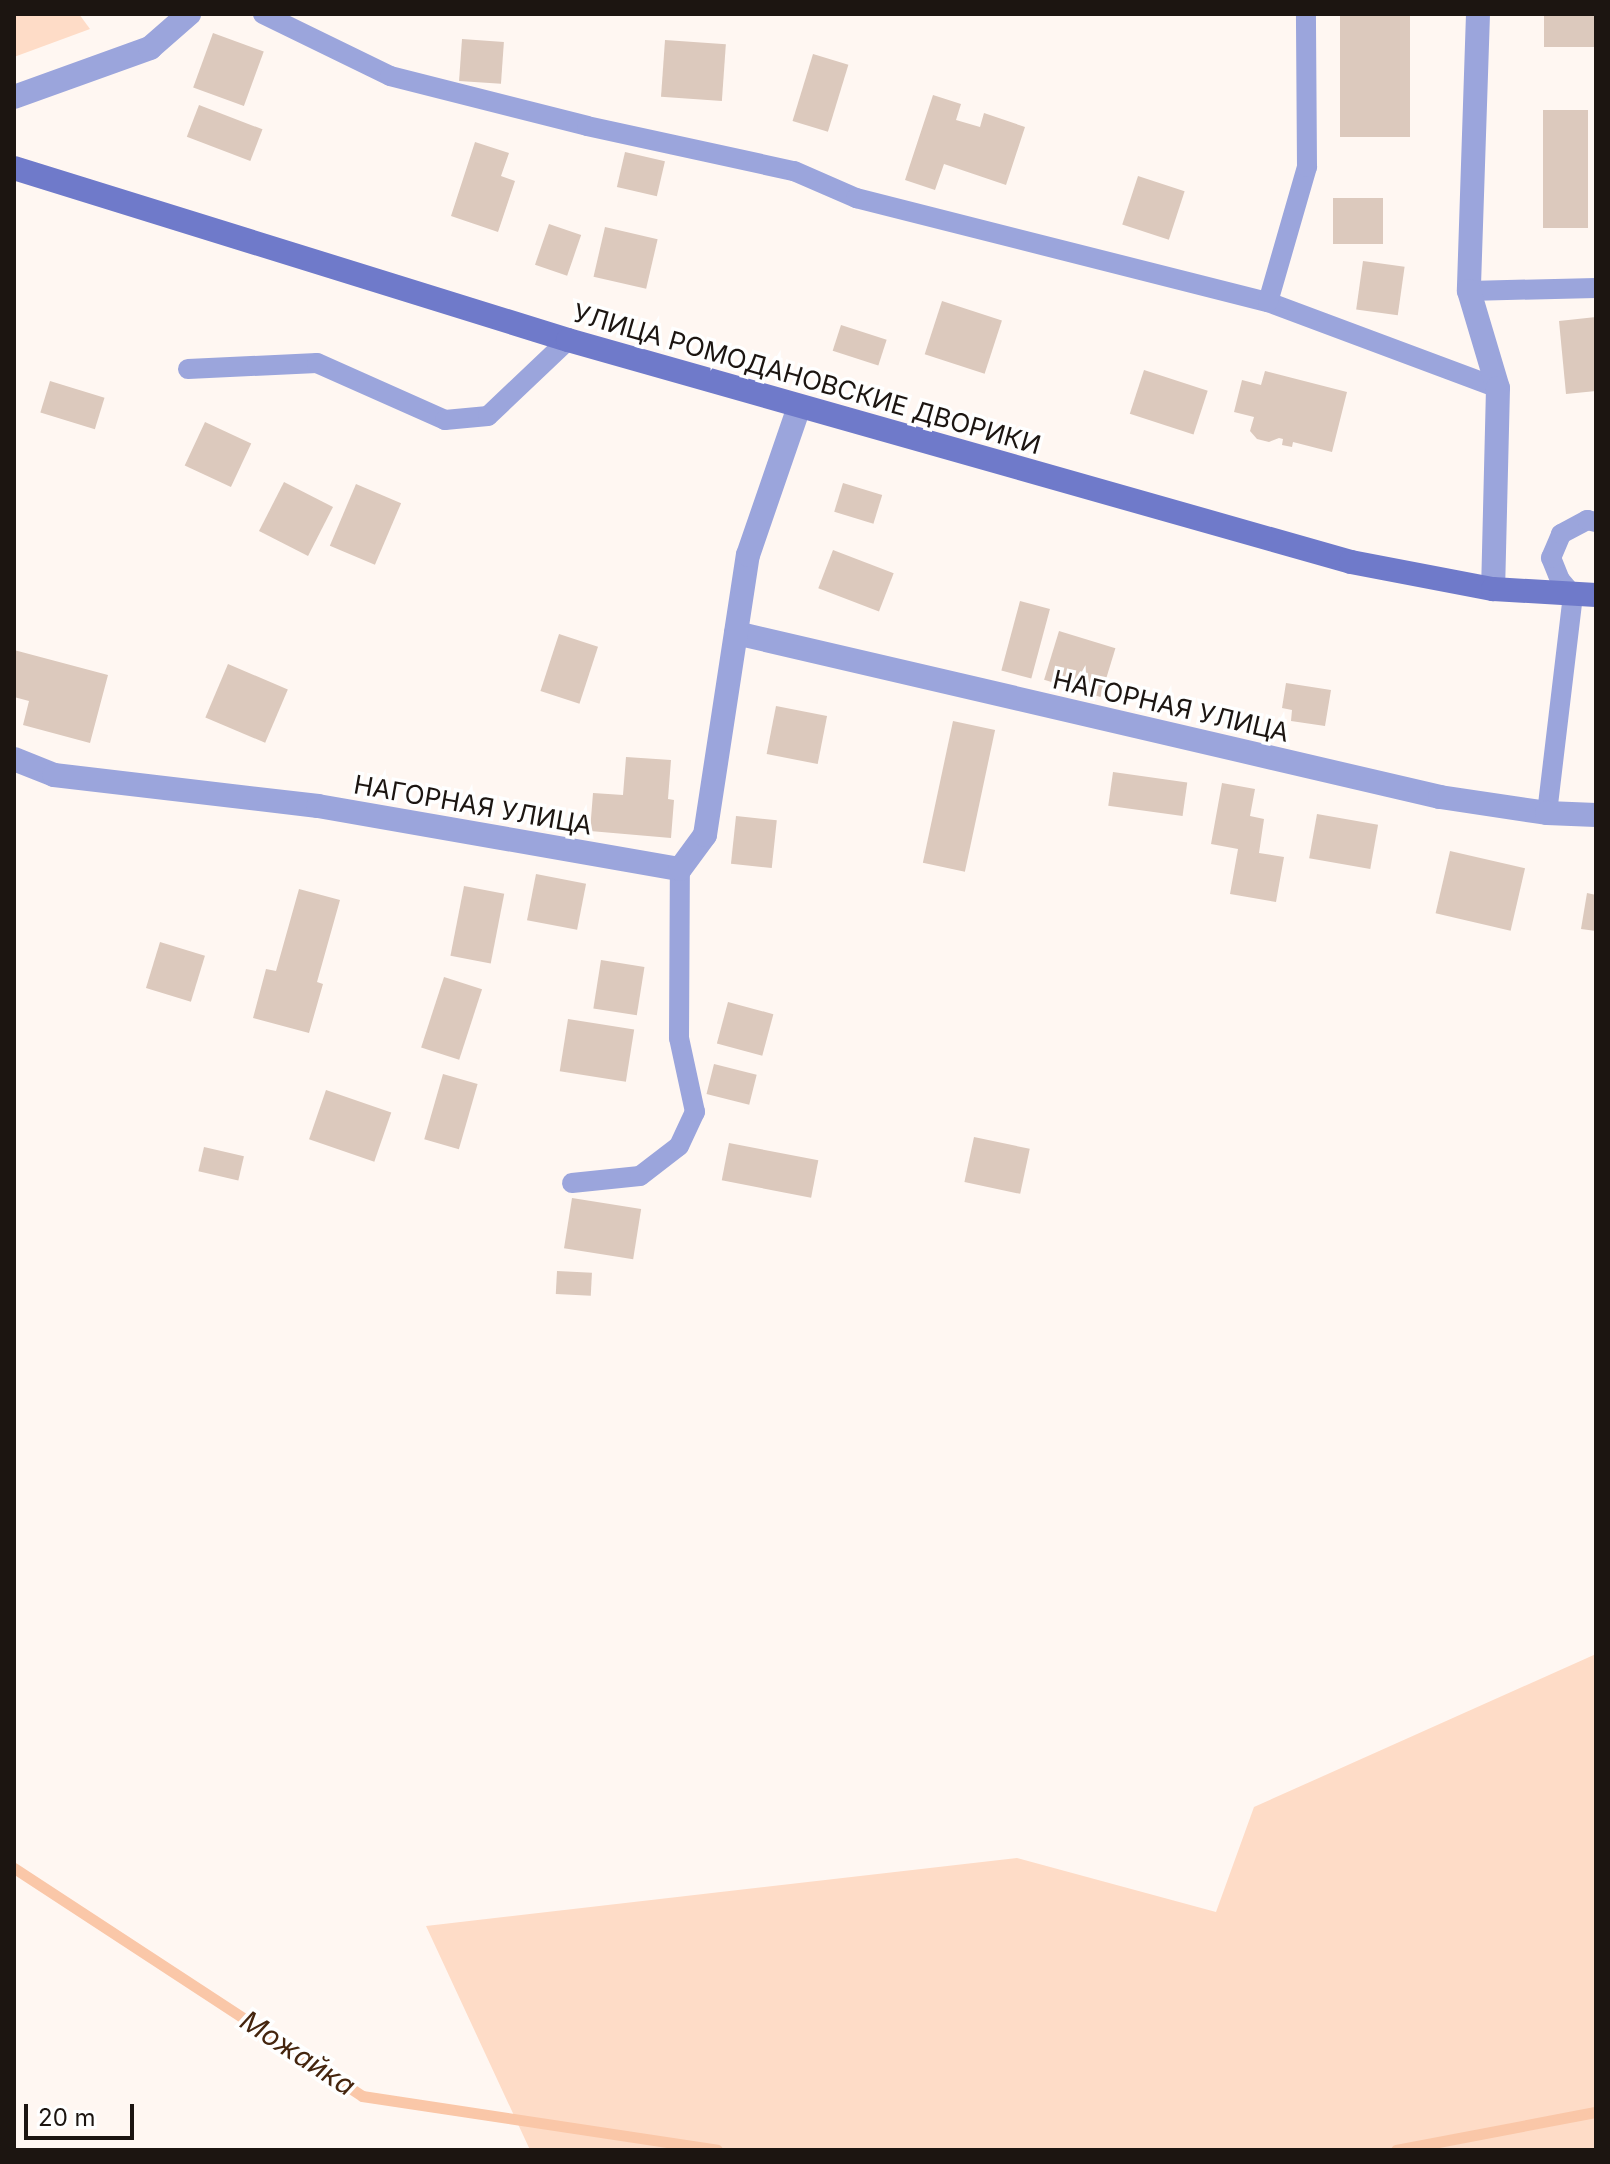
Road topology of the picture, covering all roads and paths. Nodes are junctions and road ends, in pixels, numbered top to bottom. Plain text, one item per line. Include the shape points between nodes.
1 (189, 14) edge
2 (263, 14) edge
3 (1306, 14) edge
4 (1478, 14) edge
5 (14, 97) edge
6 (14, 168) edge
7 (1596, 288) edge
8 (1469, 291) junction
9 (1268, 302) junction
10 (568, 340) junction
11 (188, 369) dead end
12 (1498, 388) junction
13 (799, 407) junction
14 (1596, 522) edge
15 (1493, 589) junction
16 (1585, 595) edge
17 (736, 633) junction
18 (14, 759) edge
19 (1547, 813) junction
20 (1596, 815) edge
21 (680, 869) junction
22 (572, 1183) dead end

1 - 5 street via 150,48
2 - 9 lane via 390,76 794,171 856,198
3 - 9 lane via 1307,167
4 - 8 street
6 - 10 street, УЛИЦА РОМОДАНОВСКИЕ ДВОРИКИ
7 - 8 lane
8 - 12 street
9 - 12 lane
10 - 11 lane via 488,416 445,420 317,363
10 - 13 street, УЛИЦА РОМОДАНОВСКИЕ ДВОРИКИ
12 - 15 street
13 - 15 street, УЛИЦА РОМОДАНОВСКИЕ ДВОРИКИ via 1351,562
13 - 17 street via 748,555
14 - 16 lane via 1587,520 1561,534 1551,558 1560,580
15 - 16 street, УЛИЦА РОМОДАНОВСКИЕ ДВОРИКИ
16 - 19 lane
17 - 19 street, НАГОРНАЯ УЛИЦА via 1440,797
17 - 21 street via 705,835
18 - 21 street, НАГОРНАЯ УЛИЦА via 54,775 318,806
19 - 20 street, НАГОРНАЯ УЛИЦА
21 - 22 lane via 679,1038 695,1112 679,1146 640,1176

